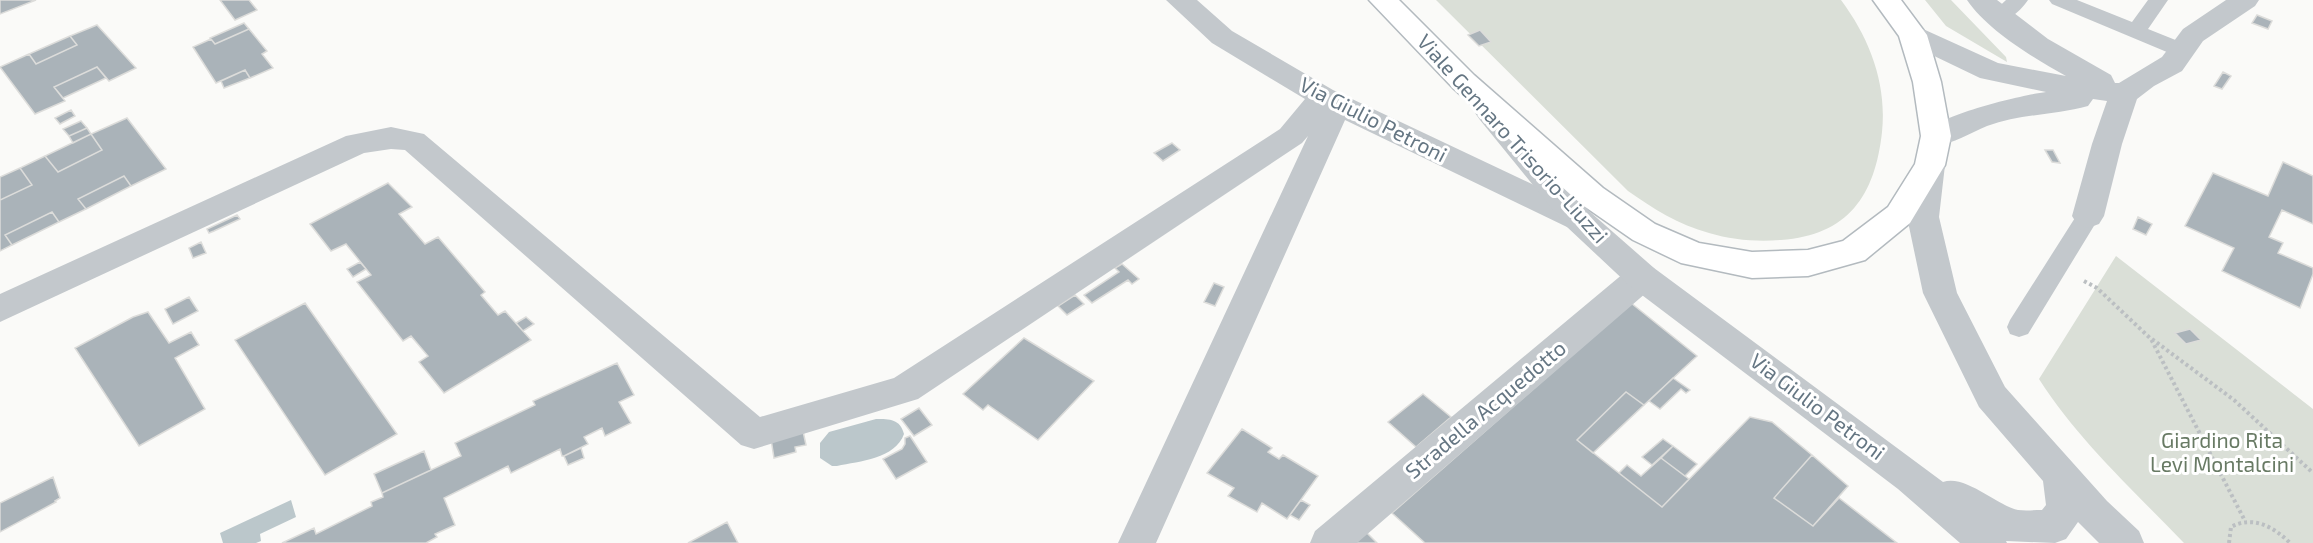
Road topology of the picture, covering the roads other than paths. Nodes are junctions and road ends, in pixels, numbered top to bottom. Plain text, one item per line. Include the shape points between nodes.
1 (1180, 0) edge
2 (1383, 0) edge
3 (1887, 0) edge
4 (2059, 0) edge
5 (2158, 0) edge
6 (2245, 0) edge
7 (1999, 6) edge
8 (2136, 31) junction
9 (1913, 35) junction
10 (2181, 50) junction
11 (1464, 82) junction
12 (2124, 94) junction
13 (1330, 101) junction
14 (1933, 151) junction
15 (2088, 216) joint
16 (1578, 219) junction
17 (1642, 277) junction
18 (0, 309) edge
19 (2019, 327) dead end
20 (2061, 476) junction
21 (1911, 477) junction
22 (1137, 543) edge
23 (1329, 543) edge
24 (1989, 543) edge
25 (2125, 543) edge

1 - 13 street, Via Giulio Petroni via 1222,37
2 - 11 main road, Viale Gennaro Trisorio-Liuzzi
3 - 9 main road
4 - 8 lane
5 - 8 lane
6 - 10 street via 2193,35
7 - 12 street via 2048,55
8 - 10 lane
9 - 12 street via 1990,70 2028,80
9 - 14 main road via 1927,81
10 - 12 street via 2172,63
11 - 14 main road via 1592,196 1644,232 1693,254 1752,265 1808,263 1853,251 1899,215
11 - 16 street, Viale Gennaro Trisorio-Liuzzi
12 - 14 street via 2040,103 1981,117
12 - 15 street
13 - 16 street, Via Giulio Petroni
13 - 18 street via 1291,136 905,389 754,434 413,141 391,138 357,144
13 - 22 street
14 - 20 street via 1923,217 1940,292 1992,397
15 - 19 lane
16 - 17 street, Viale Gennaro Trisorio-Liuzzi
17 - 21 street, Via Giulio Petroni
17 - 23 street, Stradella Acquedotto
20 - 21 street via 2066,509 2052,527 2015,527
20 - 25 street
21 - 24 street, Via Giulio Petroni

